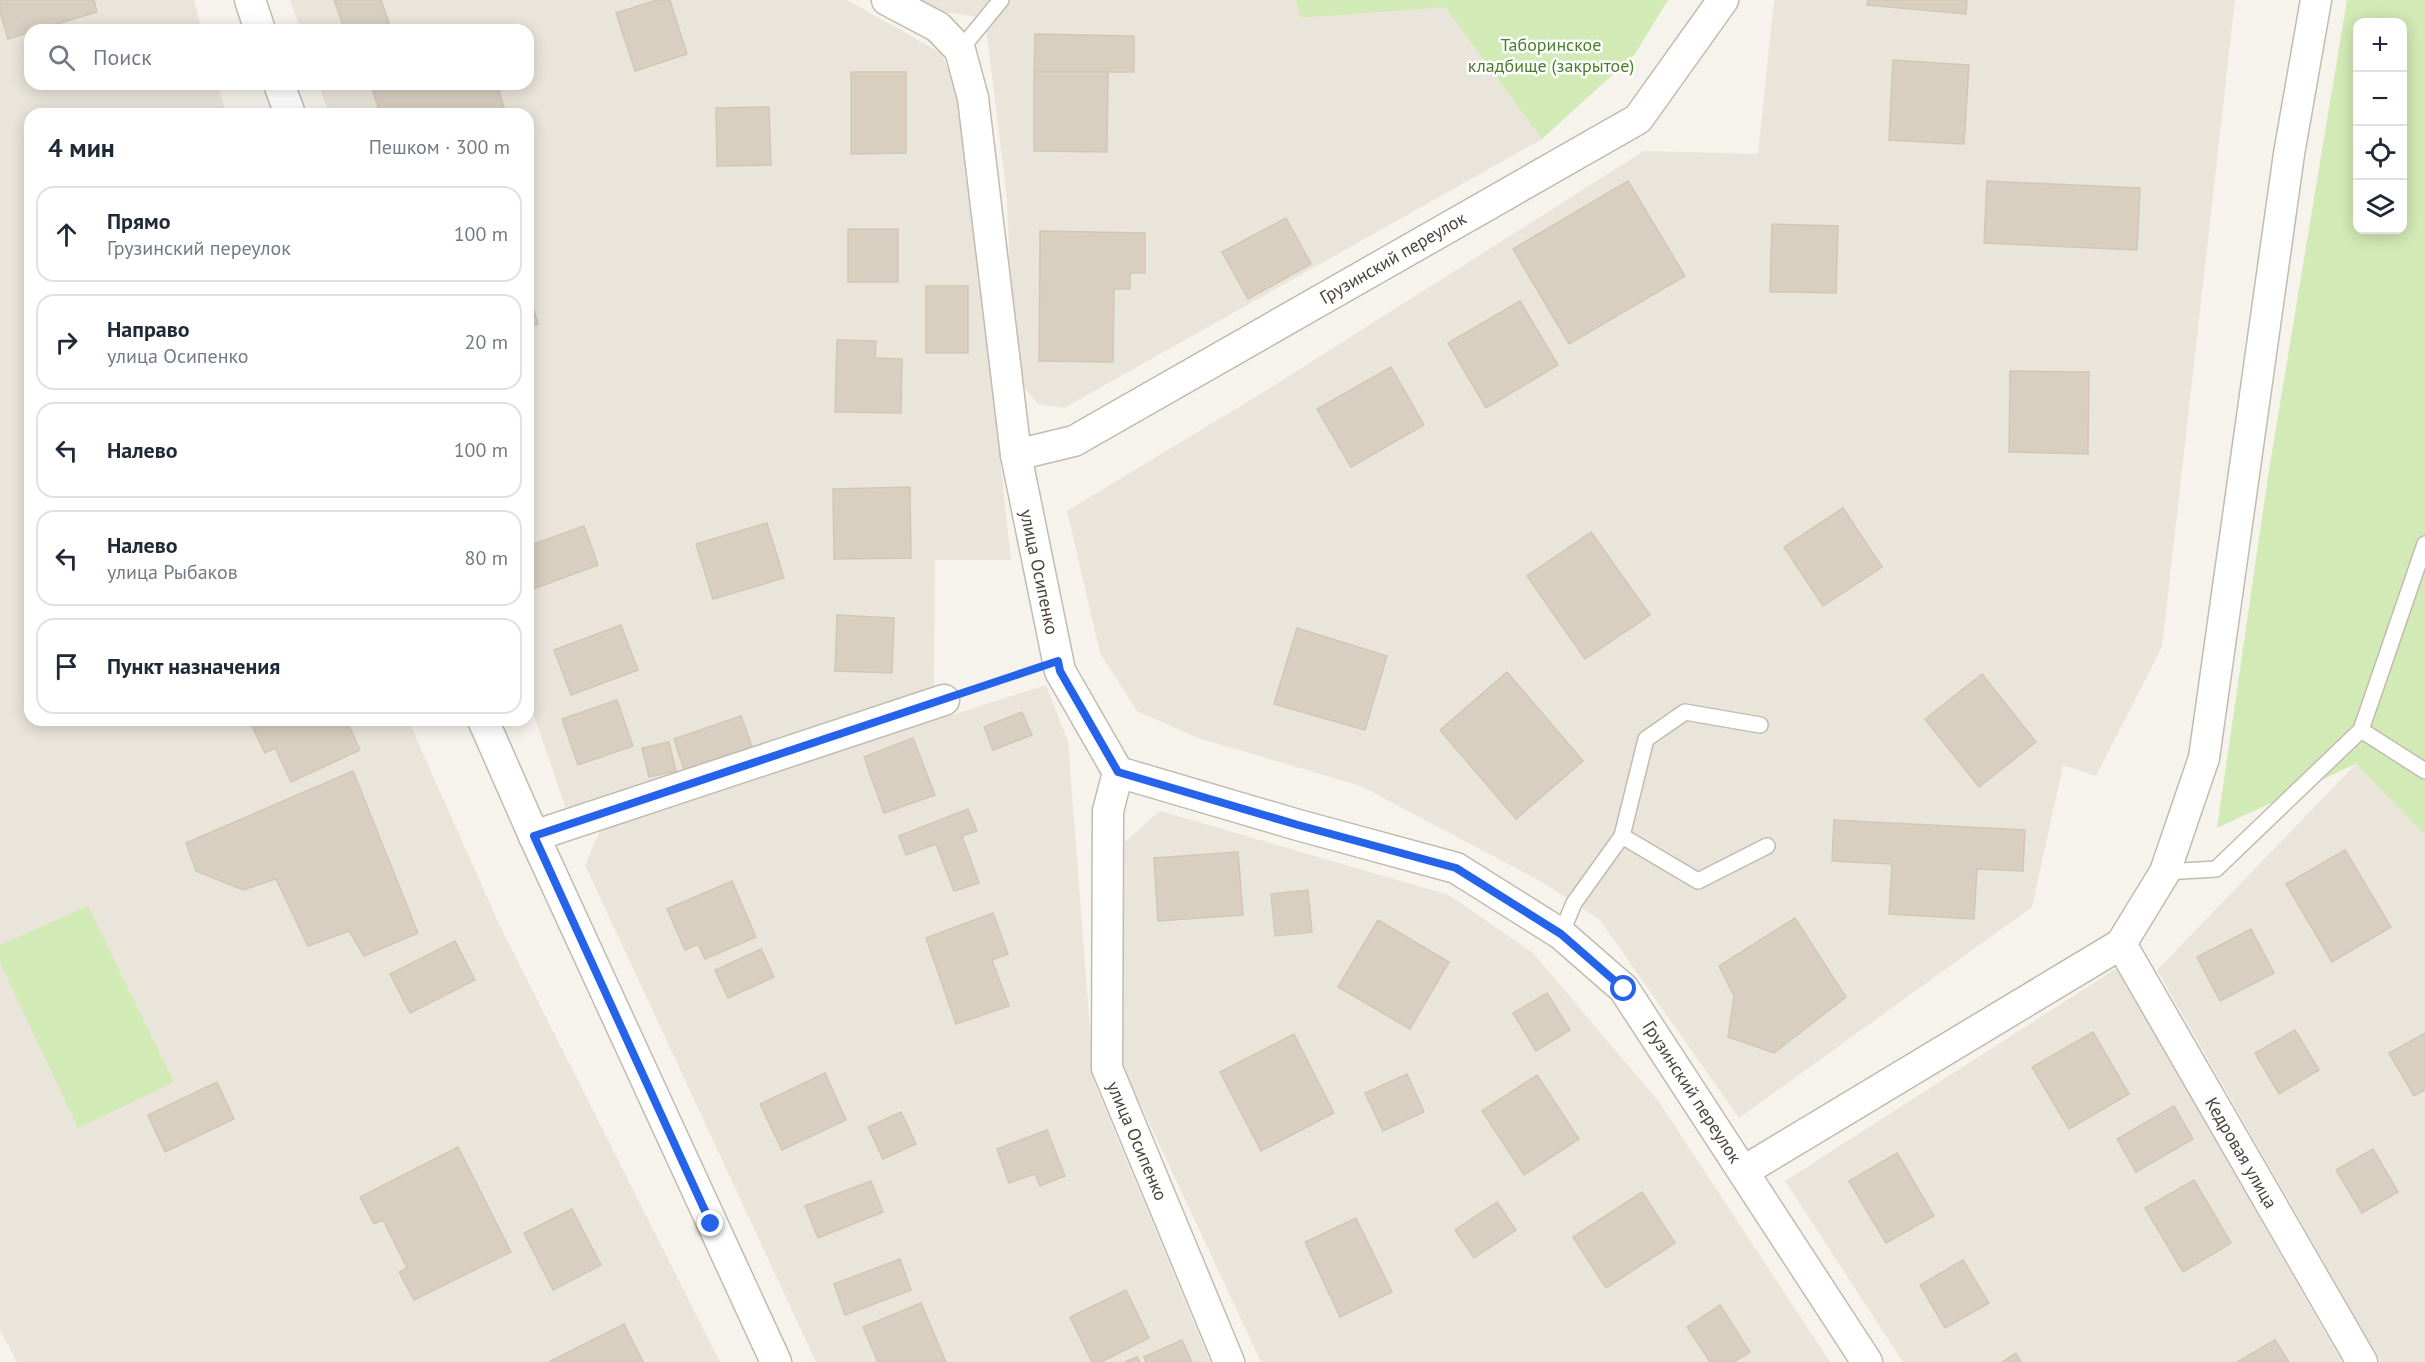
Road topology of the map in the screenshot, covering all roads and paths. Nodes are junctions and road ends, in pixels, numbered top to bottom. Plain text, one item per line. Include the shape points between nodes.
1 (250, 0) edge
2 (887, 0) edge
3 (1001, 0) edge
4 (1723, 0) edge
5 (2316, 0) edge
6 (258, 24) edge
7 (960, 50) junction
8 (281, 90) edge
9 (288, 108) edge
10 (1016, 455) junction
11 (2425, 544) edge
12 (1058, 661) junction
13 (944, 700) joint
14 (1760, 724) dead end
15 (486, 726) edge
16 (2361, 730) junction
17 (2425, 771) edge
18 (1118, 772) junction
19 (534, 836) junction
20 (1622, 836) junction
21 (1767, 846) dead end
22 (2165, 872) junction
23 (1561, 934) junction
24 (2121, 944) junction
25 (1744, 1171) junction
26 (776, 1362) edge
27 (1229, 1362) edge
28 (1867, 1362) edge
29 (2362, 1362) edge

1 - 6 street
2 - 7 street, улица Осипенко via 938,27
3 - 7 lane
4 - 10 street, Грузинский переулок via 1638,119 1074,441
5 - 22 street via 2289,154 2204,758
7 - 10 street, улица Осипенко via 973,98
8 - 9 street
10 - 12 street, улица Осипенко
11 - 16 lane
12 - 13 path
12 - 18 street, улица Осипенко
13 - 19 street
14 - 20 lane via 1685,712 1646,739
15 - 19 street
16 - 17 lane
16 - 22 lane via 2216,869
18 - 23 street, Грузинский переулок via 1456,868
18 - 27 street, улица Осипенко via 1108,811 1107,1068
19 - 26 street
20 - 21 lane via 1698,881
20 - 23 lane via 1574,903
22 - 24 street
23 - 25 street, Грузинский переулок via 1624,989
24 - 25 street
24 - 29 street, Кедровая улица
25 - 28 street, Грузинский переулок

